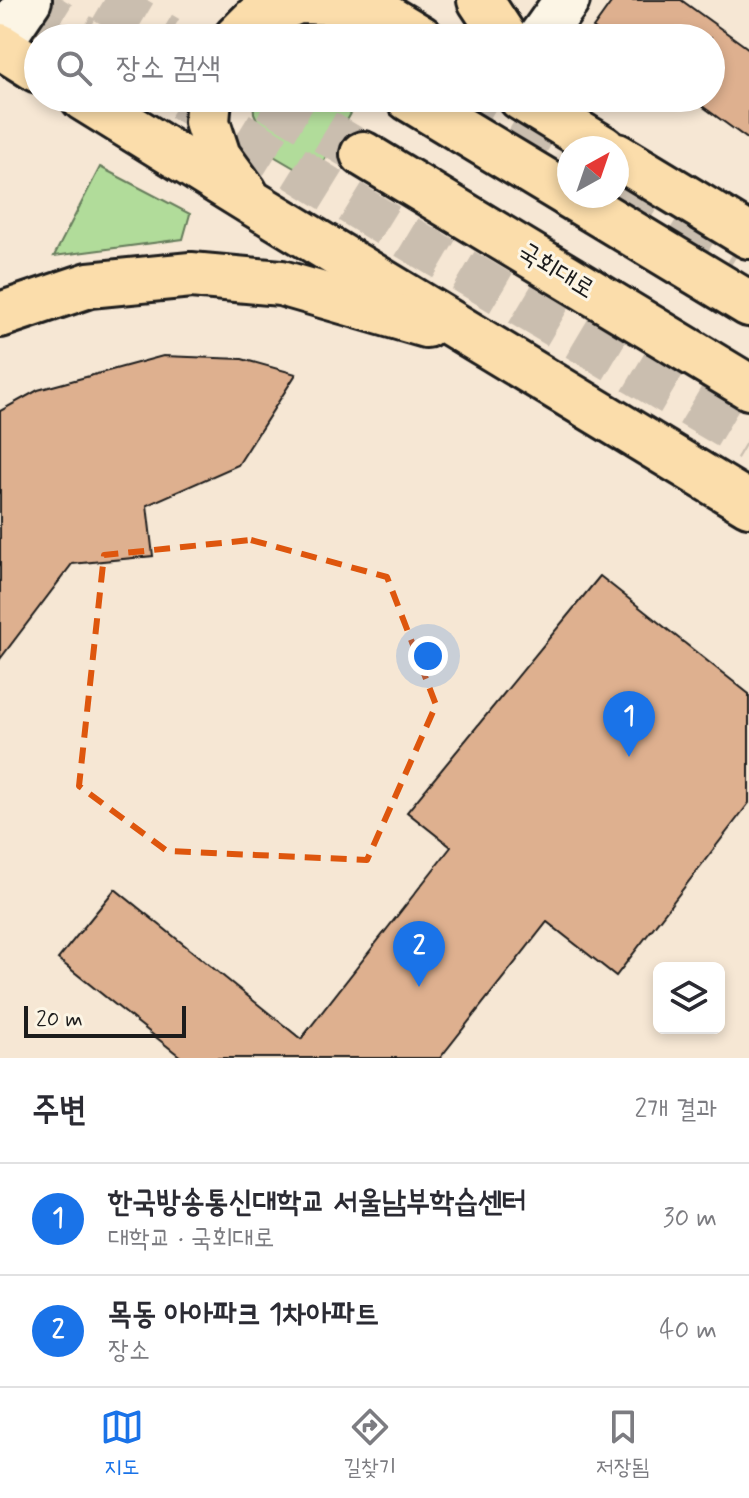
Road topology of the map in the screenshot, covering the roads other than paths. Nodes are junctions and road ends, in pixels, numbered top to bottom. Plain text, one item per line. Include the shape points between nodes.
1 (29, 0) edge
2 (480, 0) edge
3 (567, 0) edge
4 (360, 1) edge
5 (250, 24) edge
6 (398, 24) edge
7 (496, 24) edge
8 (550, 24) edge
9 (0, 44) edge
10 (24, 60) edge
11 (106, 112) edge
12 (208, 112) edge
13 (431, 112) edge
14 (556, 112) edge
15 (587, 136) edge
16 (363, 154) tunnel mouth
17 (629, 163) edge
18 (557, 188) edge
19 (251, 202) junction
20 (590, 208) edge
21 (749, 236) edge
22 (749, 304) edge
23 (0, 315) edge
24 (483, 342) junction
25 (749, 387) edge
26 (749, 504) edge

1 - 9 main road
2 - 7 main road
3 - 8 main road
4 - 5 main road via 298,1
4 - 6 main road
9 - 10 main road
11 - 19 main road
12 - 19 main road via 218,156
13 - 18 main road
14 - 15 main road
16 - 25 main road, 국회대로
17 - 21 main road
19 - 24 main road
20 - 22 main road
23 - 24 main road via 89,285 191,275 281,283
24 - 26 main road

